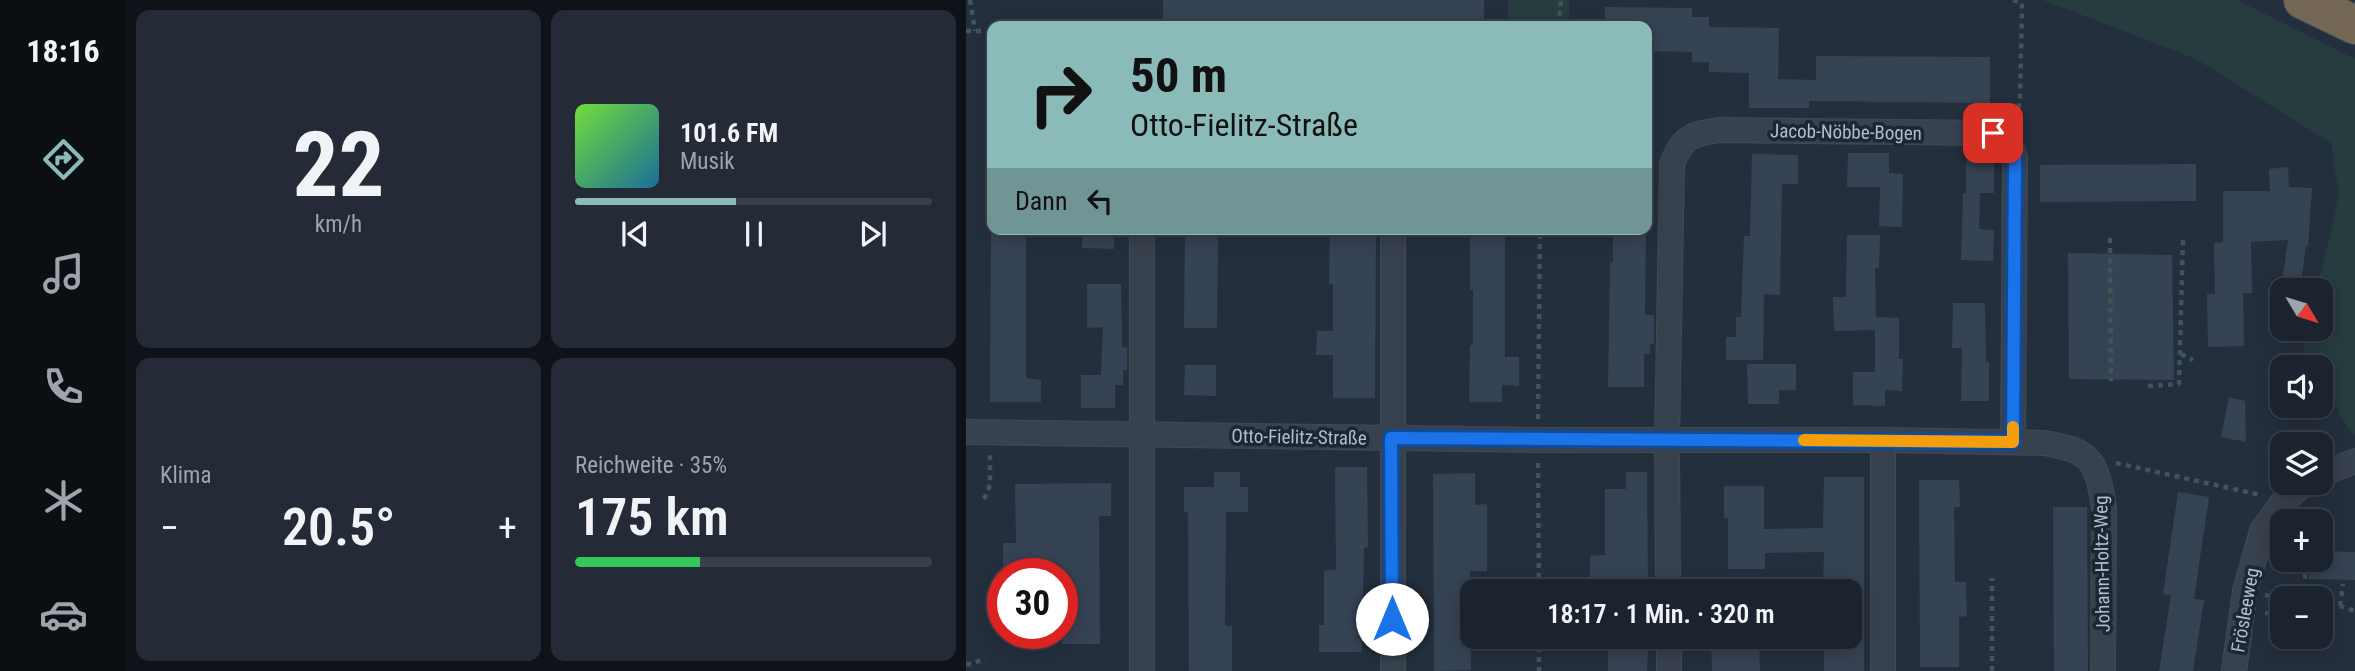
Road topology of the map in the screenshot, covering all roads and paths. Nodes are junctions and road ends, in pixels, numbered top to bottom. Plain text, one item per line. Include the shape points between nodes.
1 (970, 0) edge
2 (1560, 0) edge
3 (2013, 0) edge
4 (2303, 0) edge
5 (1559, 21) edge
6 (2355, 25) edge
7 (975, 31) junction
8 (987, 31) edge
9 (966, 32) edge
10 (2009, 141) junction
11 (1142, 235) edge
12 (1393, 235) edge
13 (1540, 235) edge
14 (2110, 237) dead end
15 (2183, 240) dead end
16 (2180, 354) junction
17 (2193, 360) dead end
18 (2111, 381) dead end
19 (2148, 386) dead end
20 (978, 433) edge
21 (1142, 434) junction
22 (1391, 438) junction
23 (1538, 440) junction
24 (1883, 440) junction
25 (1667, 441) junction
26 (2013, 442) junction
27 (2091, 460) junction
28 (2355, 461) edge
29 (2333, 470) edge
30 (2291, 495) edge
31 (984, 499) dead end
32 (2281, 504) junction
33 (2305, 574) dead end
34 (1992, 578) dead end
35 (1539, 579) edge
36 (1668, 579) edge
37 (2343, 584) dead end
38 (2306, 586) edge
39 (2245, 592) junction
40 (2270, 596) edge
41 (2340, 606) junction
42 (2333, 608) edge
43 (2355, 611) edge
44 (1539, 649) edge
45 (1669, 649) edge
46 (985, 658) dead end
47 (966, 664) edge
48 (1142, 671) edge
49 (1393, 671) edge
50 (1539, 671) edge
51 (1669, 671) edge
52 (1883, 671) edge
53 (1992, 671) edge
54 (2103, 671) edge
55 (2234, 671) edge

1 - 7 path
2 - 5 path
3 - 10 path via 2022,3 2020,100
4 - 6 highway
7 - 8 path
7 - 9 path
10 - 25 street, Jacob-Nöbbe-Bogen via 1993,133 1719,130 1686,140 1672,164
10 - 26 street via 2015,157
11 - 21 street
12 - 22 street
13 - 23 path
14 - 18 path
15 - 16 path
16 - 17 path
16 - 19 path via 2179,384
20 - 21 street, Otto-Fielitz-Straße
20 - 31 path via 990,485
21 - 22 street, Otto-Fielitz-Straße
21 - 48 street
22 - 23 street, Otto-Fielitz-Straße
22 - 49 street
23 - 25 street, Otto-Fielitz-Straße
23 - 35 path
24 - 25 street, Otto-Fielitz-Straße
24 - 26 street, Otto-Fielitz-Straße
24 - 52 street
25 - 36 street, Jacob-Nöbbe-Bogen
26 - 27 street, Otto-Fielitz-Straße via 2069,446
27 - 32 path via 2273,498
27 - 54 street, Johann-Holtz-Weg via 2104,508
28 - 29 street
30 - 32 street, Frösleeweg
32 - 39 street, Frösleeweg via 2262,531
33 - 38 path
34 - 53 path
37 - 41 path
39 - 40 path
39 - 55 street, Frösleeweg
41 - 42 path
41 - 43 path
44 - 50 path
45 - 51 street
46 - 47 path

